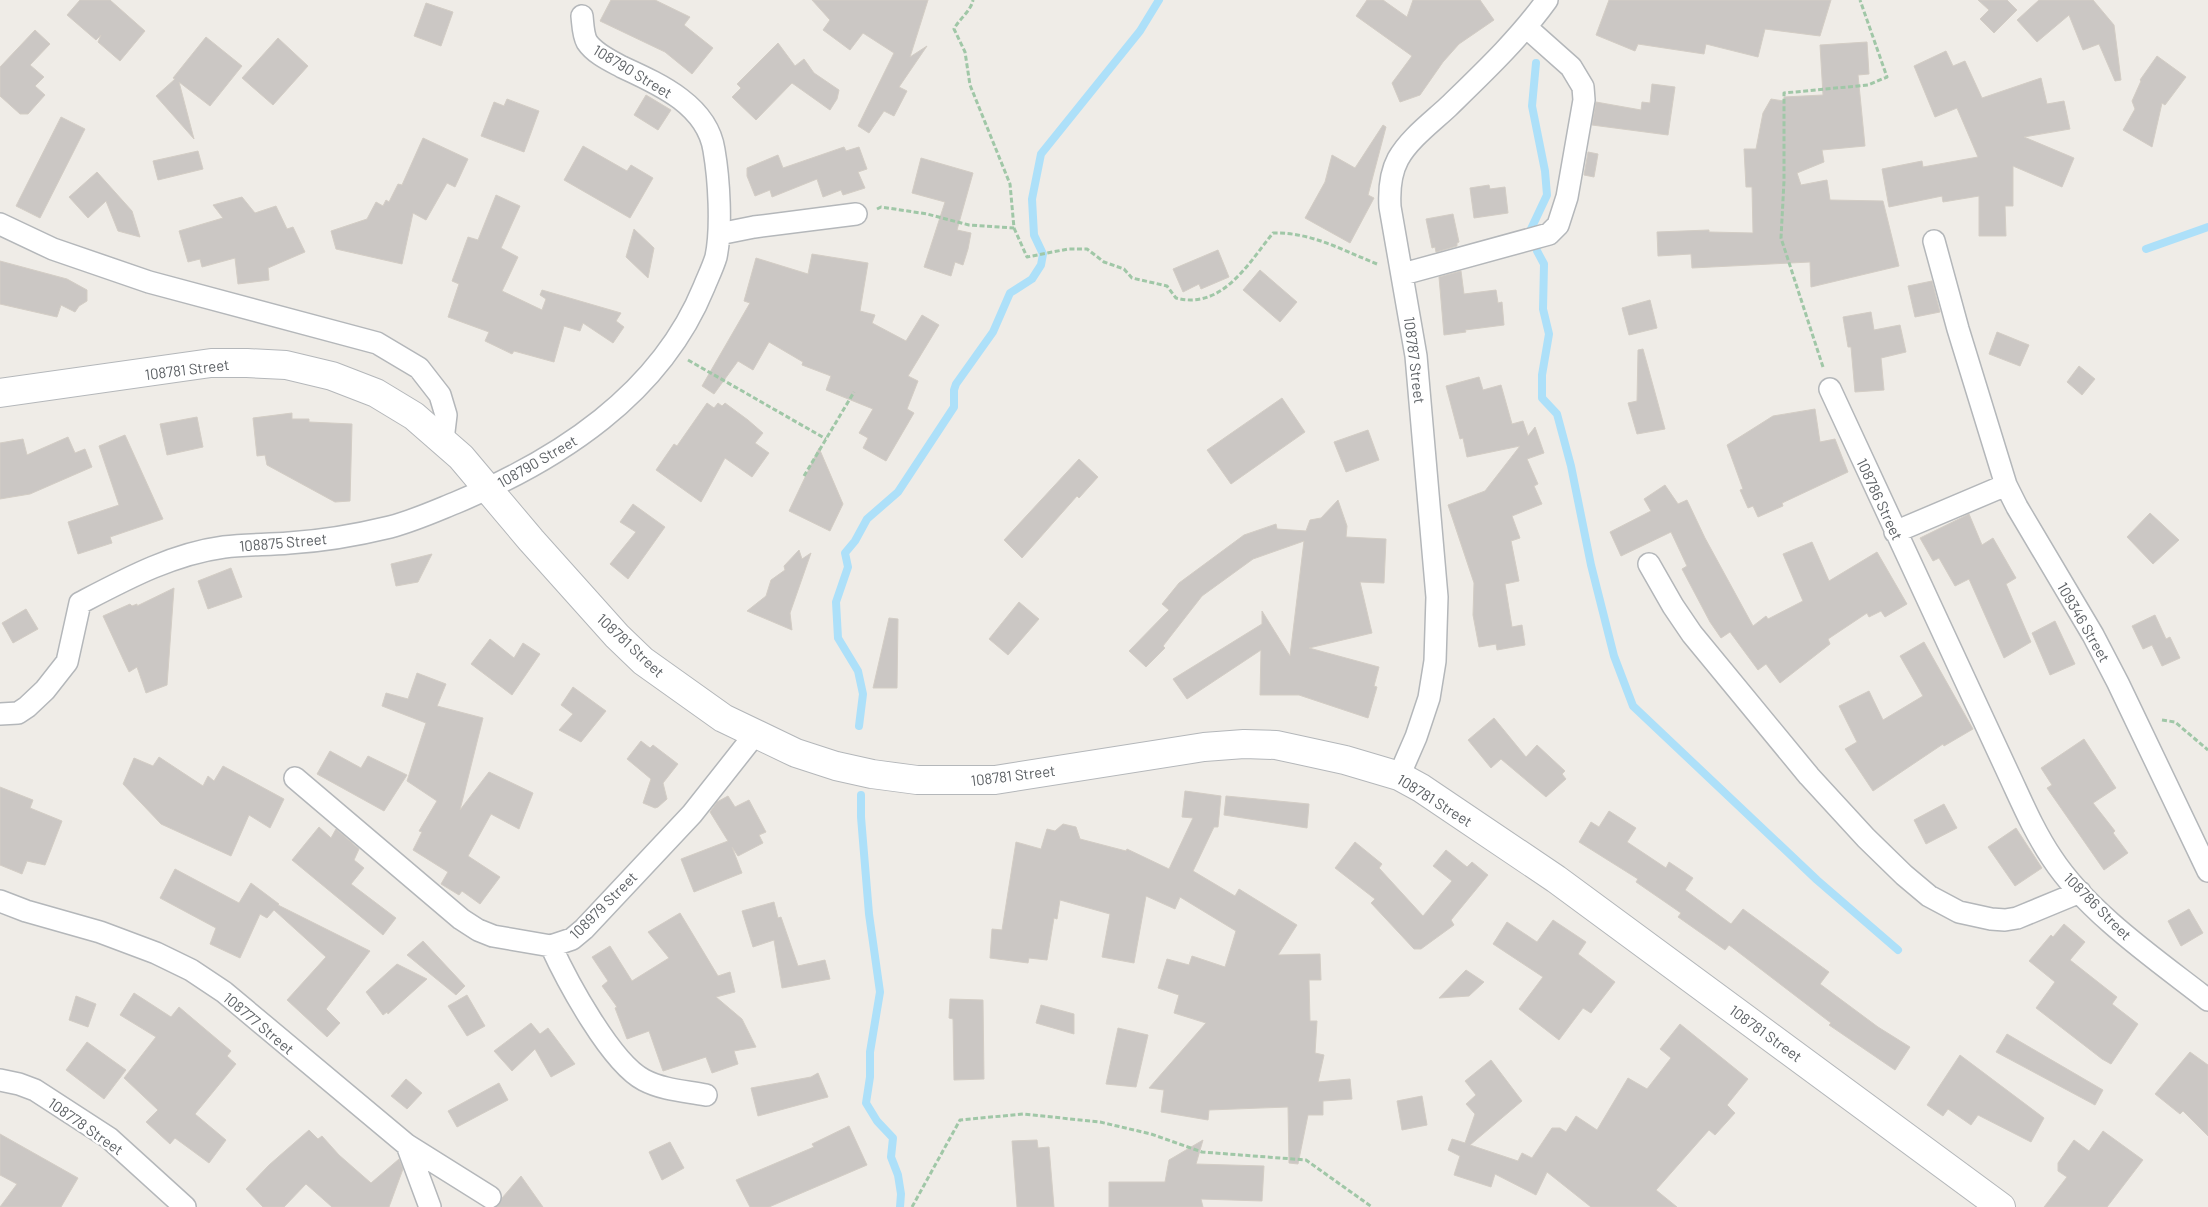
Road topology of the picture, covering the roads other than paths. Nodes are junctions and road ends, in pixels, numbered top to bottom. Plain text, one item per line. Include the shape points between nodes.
1 (1534, 10) edge
2 (582, 16) dead end
3 (856, 214) road end
4 (0, 224) edge
5 (719, 234) junction
6 (1934, 241) dead end
7 (1403, 274) junction
8 (1830, 389) road end
9 (0, 392) edge
10 (443, 440) junction
11 (2006, 485) junction
12 (489, 489) junction
13 (1895, 532) junction
14 (1649, 564) dead end
15 (0, 714) edge
16 (756, 733) junction
17 (1399, 776) junction
18 (296, 778) dead end
19 (2208, 871) edge
20 (2080, 892) junction
21 (0, 901) edge
22 (551, 946) junction
23 (2208, 1000) edge
24 (0, 1080) edge
25 (706, 1095) dead end
26 (407, 1145) junction
27 (490, 1197) dead end
28 (185, 1207) edge
29 (430, 1207) edge
30 (2002, 1207) edge

1 - 7 street, 108787 Street via 1399,157 1389,191
1 - 7 street via 1582,87 1584,100 1567,197 1558,225 1549,234
2 - 5 street, 108790 Street via 584,35 591,47 612,62 668,90 692,109 706,126 714,150
3 - 5 street
4 - 10 street via 53,249 149,282 377,343 419,368 440,395 446,415
5 - 12 street, 108790 Street via 715,259 693,313 670,349 633,391 592,429
6 - 11 street, 109346 Street
7 - 17 street, 108787 Street via 1416,356 1437,597 1435,661 1429,698
8 - 13 street, 108786 Street
9 - 10 street, 108781 Street via 210,363 286,365 332,376 376,393 414,416
10 - 12 street, 108781 Street
11 - 13 street
11 - 19 street, 109346 Street via 2093,635
12 - 15 street, 108875 Street via 419,518 353,536 225,547 144,569 80,603 67,662 28,707 18,713
12 - 16 street, 108781 Street via 616,636 643,661 723,718
13 - 20 street, 108786 Street via 2035,829 2053,860
14 - 20 street via 1692,634 1809,776 1866,838 1929,896 1959,912 2005,920
16 - 17 street, 108781 Street via 796,753 836,766 917,780 995,780 1204,747 1244,744 1308,751
16 - 22 street, 108979 Street via 692,814 584,929 572,939
17 - 30 street, 108781 Street via 1556,879
18 - 22 street, 108979 Street via 461,919 493,936
20 - 23 street, 108786 Street via 2124,933
21 - 26 street, 108777 Street via 100,932 191,970 224,992
22 - 25 street via 574,993 616,1055 634,1074 654,1085
24 - 28 street, 108778 Street via 35,1090 108,1138
26 - 27 street, 108777 Street
26 - 29 street

